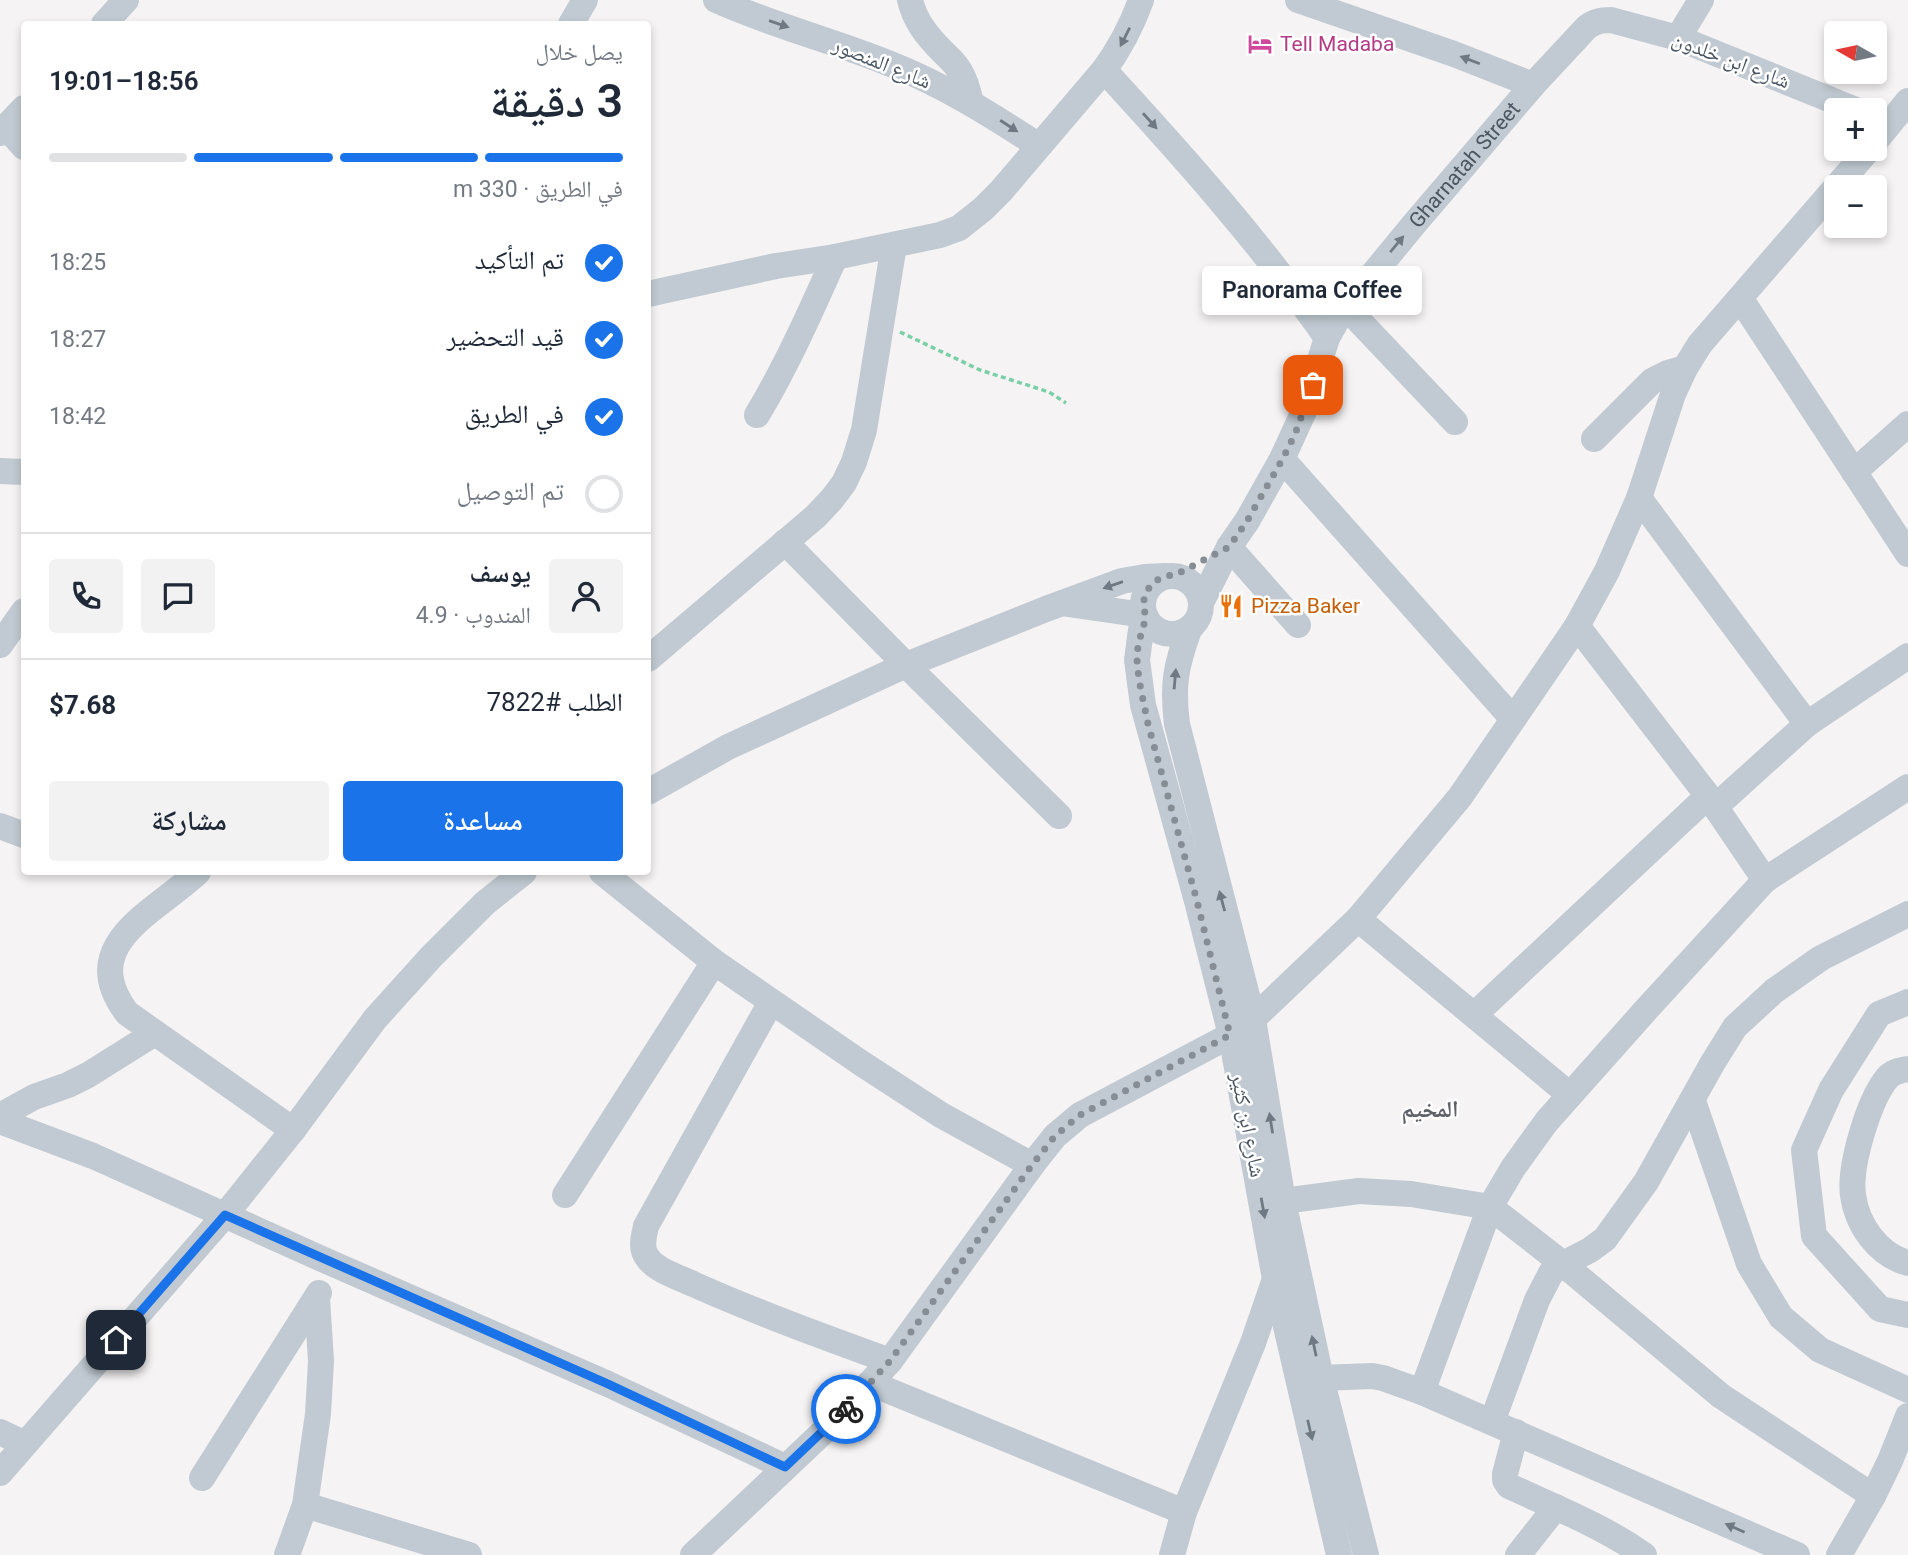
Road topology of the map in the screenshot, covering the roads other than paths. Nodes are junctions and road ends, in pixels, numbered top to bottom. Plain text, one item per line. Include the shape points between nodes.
1 (126, 0) edge
2 (585, 0) edge
3 (716, 0) edge
4 (910, 0) edge
5 (1142, 0) edge
6 (1298, 0) edge
7 (1701, 0) edge
8 (1604, 10) edge
9 (107, 21) edge
10 (573, 21) edge
11 (1678, 38) junction
12 (1104, 70) junction
13 (1533, 85) junction
14 (1826, 98) edge
15 (1908, 101) edge
16 (971, 103) junction
17 (21, 111) edge
18 (3, 130) edge
19 (1887, 130) edge
20 (21, 145) edge
21 (1039, 146) junction
22 (1859, 161) edge
23 (894, 246) junction
24 (835, 257) junction
25 (651, 293) edge
26 (1740, 298) junction
27 (1345, 306) junction
28 (1327, 338) junction
29 (1685, 368) junction
30 (757, 415) dead end
31 (1455, 422) dead end
32 (1908, 424) edge
33 (1594, 439) dead end
34 (1282, 460) junction
35 (0, 471) edge
36 (21, 472) edge
37 (1854, 472) junction
38 (1639, 498) junction
39 (785, 542) junction
40 (1229, 547) junction
41 (1908, 554) edge
42 (1170, 576) junction
43 (1202, 601) junction
44 (1063, 603) junction
45 (21, 615) edge
46 (1145, 616) junction
47 (1298, 625) dead end
48 (1577, 626) junction
49 (1189, 630) junction
50 (0, 645) edge
51 (651, 656) edge
52 (1908, 656) edge
53 (906, 665) junction
54 (1513, 719) junction
55 (1807, 724) junction
56 (1908, 787) edge
57 (651, 790) edge
58 (1711, 802) junction
59 (1059, 816) dead end
60 (0, 826) edge
61 (21, 834) edge
62 (195, 875) edge
63 (520, 875) edge
64 (606, 875) edge
65 (1765, 880) junction
66 (1908, 914) edge
67 (1358, 919) junction
68 (714, 962) junction
69 (771, 1002) junction
70 (1908, 1002) edge
71 (1474, 1015) junction
72 (1253, 1019) junction
73 (155, 1033) junction
74 (1230, 1035) junction
75 (1908, 1069) edge
76 (1570, 1095) junction
77 (1693, 1101) junction
78 (0, 1119) edge
79 (293, 1130) junction
80 (1032, 1165) junction
81 (565, 1195) dead end
82 (1283, 1201) junction
83 (1490, 1207) junction
84 (225, 1215) junction
85 (331, 1263) junction
86 (1908, 1263) edge
87 (1563, 1264) junction
88 (1275, 1279) junction
89 (317, 1298) junction
90 (1908, 1315) edge
91 (890, 1361) junction
92 (1321, 1378) junction
93 (870, 1383) junction
94 (1908, 1390) edge
95 (1422, 1392) junction
96 (1908, 1416) edge
97 (1492, 1422) junction
98 (0, 1432) edge
99 (1516, 1432) junction
100 (26, 1444) junction
101 (1899, 1466) edge
102 (785, 1467) junction
103 (0, 1473) edge
104 (202, 1478) dead end
105 (1873, 1496) junction
106 (305, 1505) junction
107 (1556, 1507) junction
108 (1184, 1512) junction
109 (287, 1555) edge
110 (469, 1555) edge
111 (693, 1555) edge
112 (1172, 1555) edge
113 (1339, 1555) edge
114 (1366, 1555) edge
115 (1518, 1555) edge
116 (1644, 1555) edge
117 (1797, 1555) edge
118 (1839, 1555) edge

1 - 9 street
2 - 10 street
3 -> 16 street, شارع المنصور via 888,62
4 - 16 street via 928,37 964,77
5 -> 12 street via 1126,37
13 -> 6 street
7 - 11 street
8 - 11 street, شارع ابن خلدون via 1611,20
8 - 13 street, Gharnatah Street
11 - 14 street, شارع ابن خلدون
12 - 21 street
12 -> 28 street via 1251,236
27 -> 13 street, Gharnatah Street
15 - 19 street
16 -> 21 street, شارع المنصور
17 - 18 street
18 - 20 street
21 - 23 street via 1001,191 959,228
22 - 26 street
23 - 24 street
23 - 39 street via 868,410 854,462 832,499
24 - 25 street
24 - 30 street
26 - 29 street
26 - 37 street
27 - 28 street, Gharnatah Street
27 - 31 street
28 - 34 street, Gharnatah Street via 1304,411
29 - 33 street via 1652,381
29 - 38 street
32 - 37 street
34 - 40 street, Gharnatah Street
34 - 54 street
35 - 36 street
37 - 41 street
38 - 48 street
38 - 55 street
39 - 51 street
39 - 53 street
40 - 42 street
40 - 43 street, Gharnatah Street
40 - 47 street
42 - 43 street via 1193,583
42 -> 44 street via 1122,581
42 - 46 street via 1150,586 1143,605
43 - 49 street via 1197,622
44 - 46 street
44 - 53 street
45 - 50 street
46 - 49 street via 1157,631 1179,634
46 - 74 street, شارع ابن كثير via 1137,660 1143,705
48 - 54 street
48 - 58 street
72 -> 49 street, شارع ابن كثير via 1177,724 1174,681
52 - 55 street
53 - 57 street via 728,747
53 - 59 street
54 - 67 street via 1460,797
55 - 58 street
56 - 65 street
58 - 65 street
58 - 71 street
60 - 61 street
62 - 73 street via 136,922 111,961 110,981 116,999
63 - 79 street via 485,903 375,1019
64 - 68 street
65 - 76 street
66 - 77 street via 1821,958 1764,999 1735,1027
67 - 71 street
67 - 72 street
68 - 69 street
68 - 81 street
69 - 80 street via 929,1108
69 - 91 street via 646,1226 643,1246 647,1258 670,1273 749,1309
70 - 90 street via 1879,1014 1831,1090 1804,1150 1814,1236 1880,1308
71 - 76 street
72 - 74 street
82 -> 72 street, شارع ابن كثير
73 - 78 street
73 - 79 street
74 - 80 street via 1080,1115
74 -> 88 street, شارع ابن كثير
75 - 86 street via 1889,1076 1878,1094 1862,1132 1853,1194 1859,1219 1875,1244
76 - 83 street via 1529,1145
77 - 87 street via 1646,1182 1605,1239
77 - 94 street via 1749,1264 1781,1317 1820,1350
78 - 84 street
79 - 84 street
80 - 91 street
82 - 83 street via 1359,1191
92 -> 82 street, شارع ابن كثير
83 - 87 street
83 - 95 street
84 - 85 street
84 - 100 street
85 - 89 street
85 - 102 street
87 - 97 street via 1551,1273 1536,1300
87 - 105 street via 1721,1396
88 - 108 street
88 -> 113 street, شارع ابن كثير
89 - 104 street
89 - 106 street via 318,1414
91 - 93 street
92 - 95 street via 1372,1376
92 - 114 street, شارع ابن كثير
93 - 102 street
93 - 108 street
95 - 97 street
96 - 101 street
97 - 99 street
98 - 100 street
99 - 107 street via 1506,1483
117 -> 99 street
100 - 103 street
101 - 105 street
102 - 111 street
105 - 118 street
106 - 109 street
106 - 110 street
107 - 115 street
107 - 116 street
108 - 112 street

